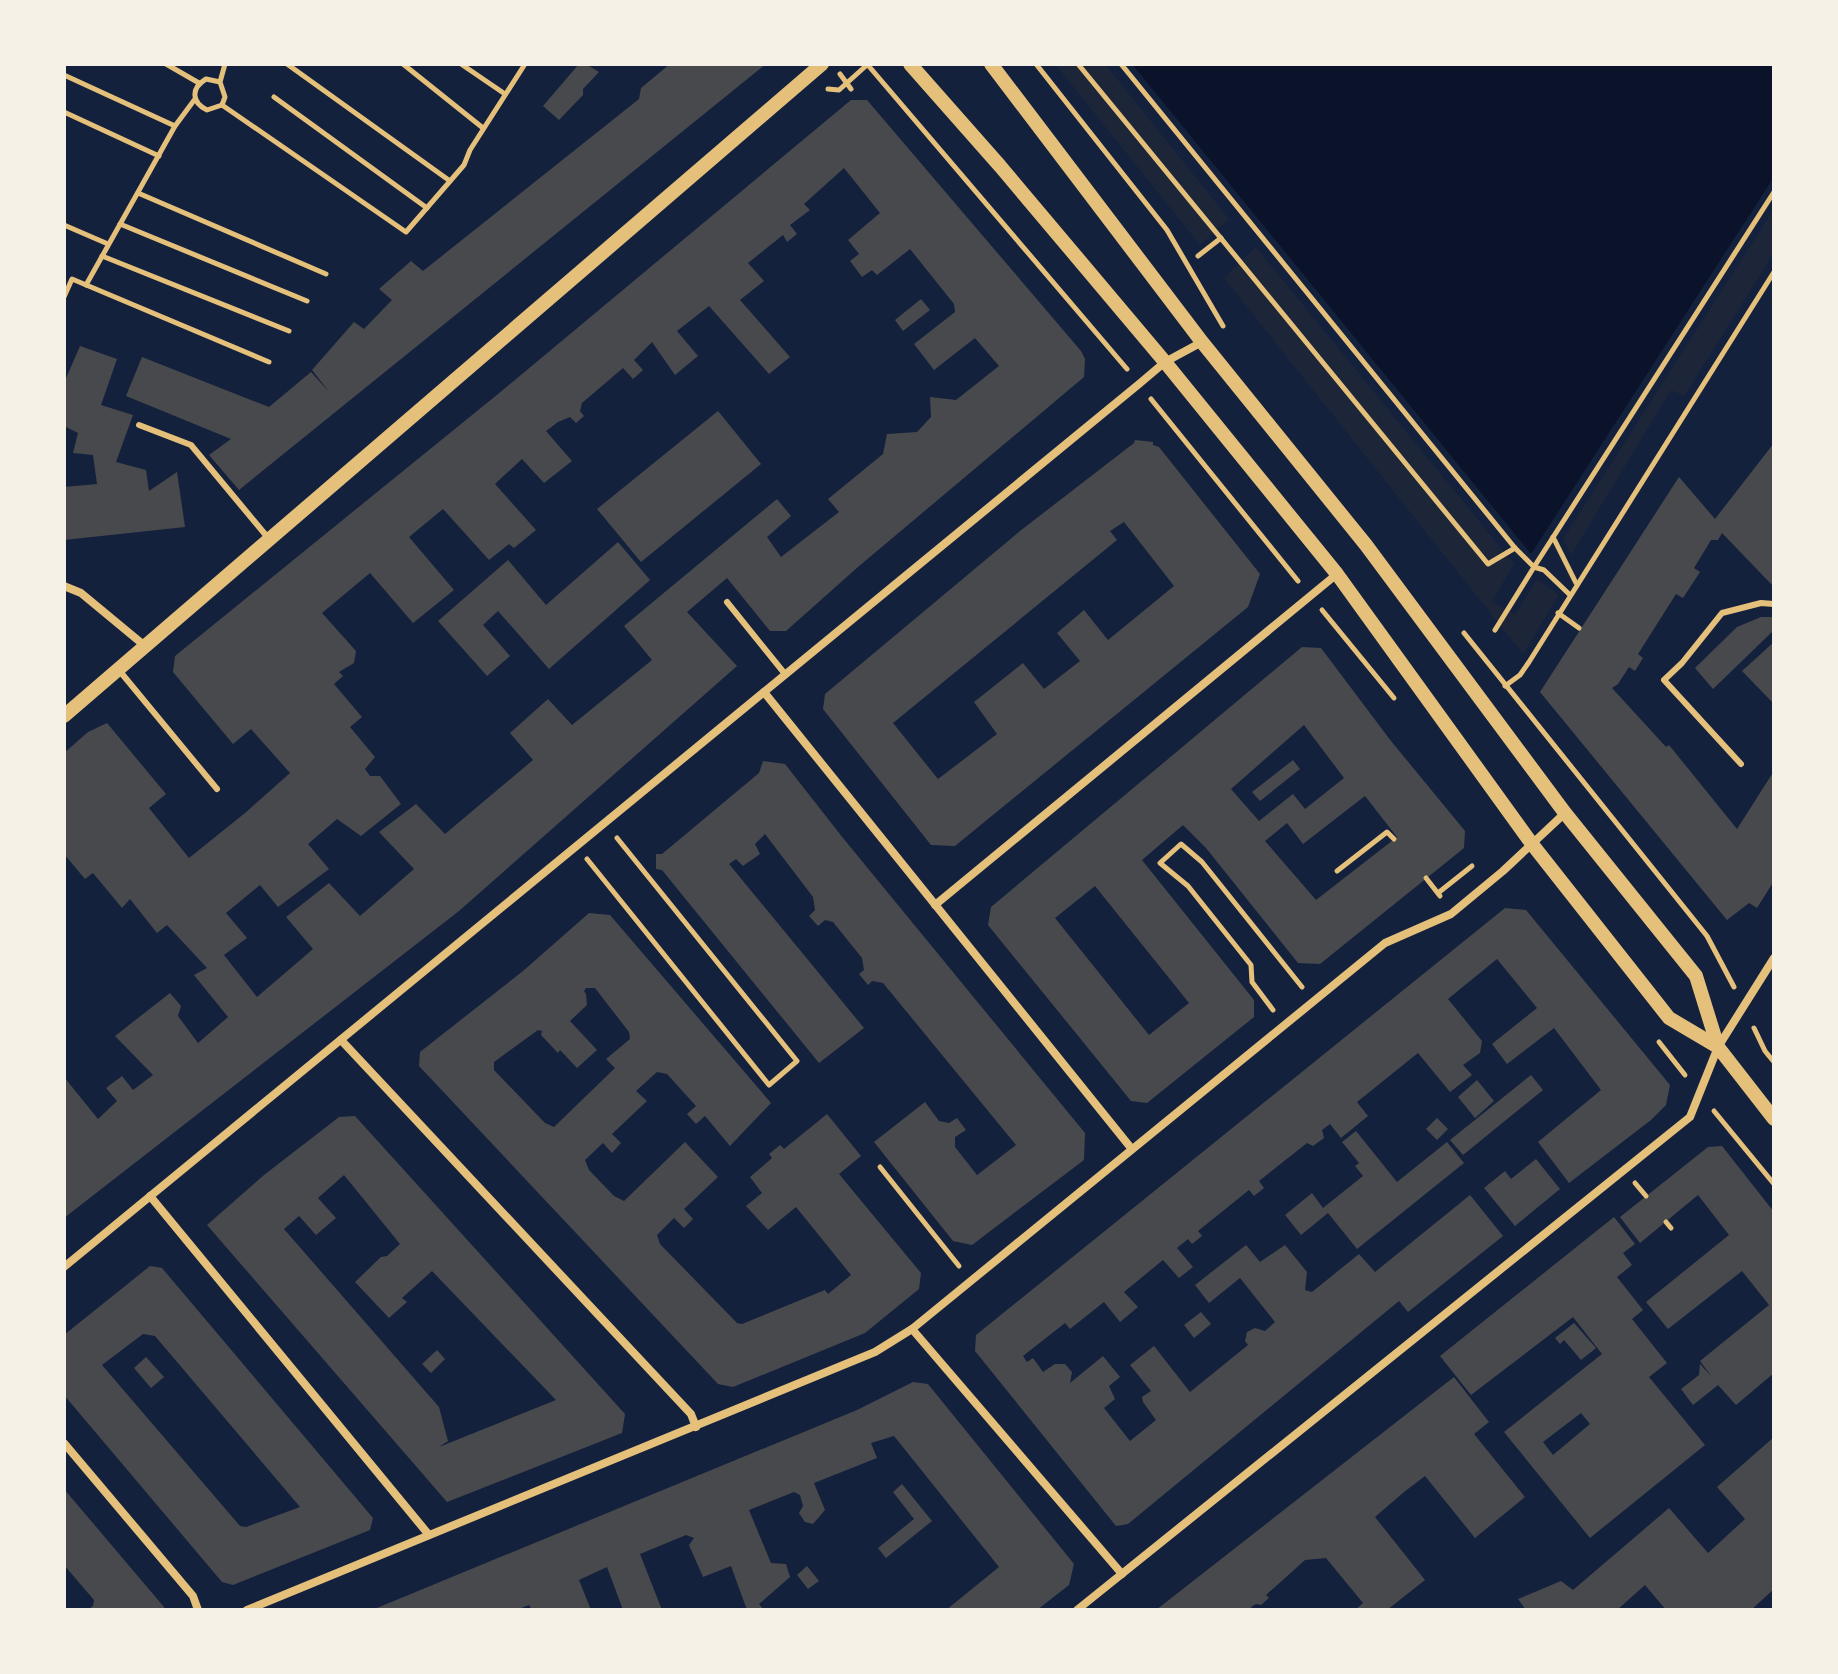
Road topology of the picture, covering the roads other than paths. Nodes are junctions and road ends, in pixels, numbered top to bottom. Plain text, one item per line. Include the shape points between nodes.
1 (822, 64) edge
2 (910, 64) edge
3 (991, 64) edge
4 (1202, 342) junction
5 (1165, 362) junction
6 (139, 425) dead end
7 (269, 539) junction
8 (1337, 574) junction
9 (64, 586) edge
10 (727, 602) dead end
11 (1774, 604) edge
12 (145, 646) junction
13 (118, 669) junction
14 (785, 674) junction
15 (764, 692) junction
16 (64, 716) edge
17 (1741, 764) dead end
18 (217, 789) dead end
19 (1565, 813) junction
20 (1532, 844) junction
21 (935, 905) junction
22 (1774, 958) edge
23 (341, 1040) junction
24 (1718, 1047) junction
25 (1774, 1119) edge
26 (1131, 1148) junction
27 (150, 1196) junction
28 (64, 1267) edge
29 (912, 1329) junction
30 (696, 1427) junction
31 (64, 1443) edge
32 (429, 1535) junction
33 (1122, 1574) junction
34 (198, 1610) edge
35 (247, 1610) edge
36 (1077, 1610) edge

1 - 7 street
2 - 5 street
3 - 4 street
4 - 5 street
4 - 19 street via 1366,545
5 - 8 street
5 - 14 street
6 - 7 lane via 191,445
7 - 12 street
8 - 20 street
8 - 21 street
9 - 12 street via 81,593
10 - 14 lane
11 - 17 lane via 1722,613 1664,680
12 - 13 street
13 - 16 street
13 - 18 lane
14 - 15 street
15 - 21 street
15 - 23 street
19 - 20 street
19 - 24 street via 1696,976
20 - 24 street via 1669,1018
20 - 26 street via 1451,914 1385,943
21 - 26 street
22 - 24 street
23 - 27 street
23 - 30 street via 691,1414
24 - 25 street
24 - 33 street via 1690,1117
26 - 29 street
27 - 28 street
27 - 32 street
29 - 30 street via 875,1352
29 - 33 street
30 - 32 street
31 - 34 street via 193,1596
32 - 35 street
33 - 36 street

